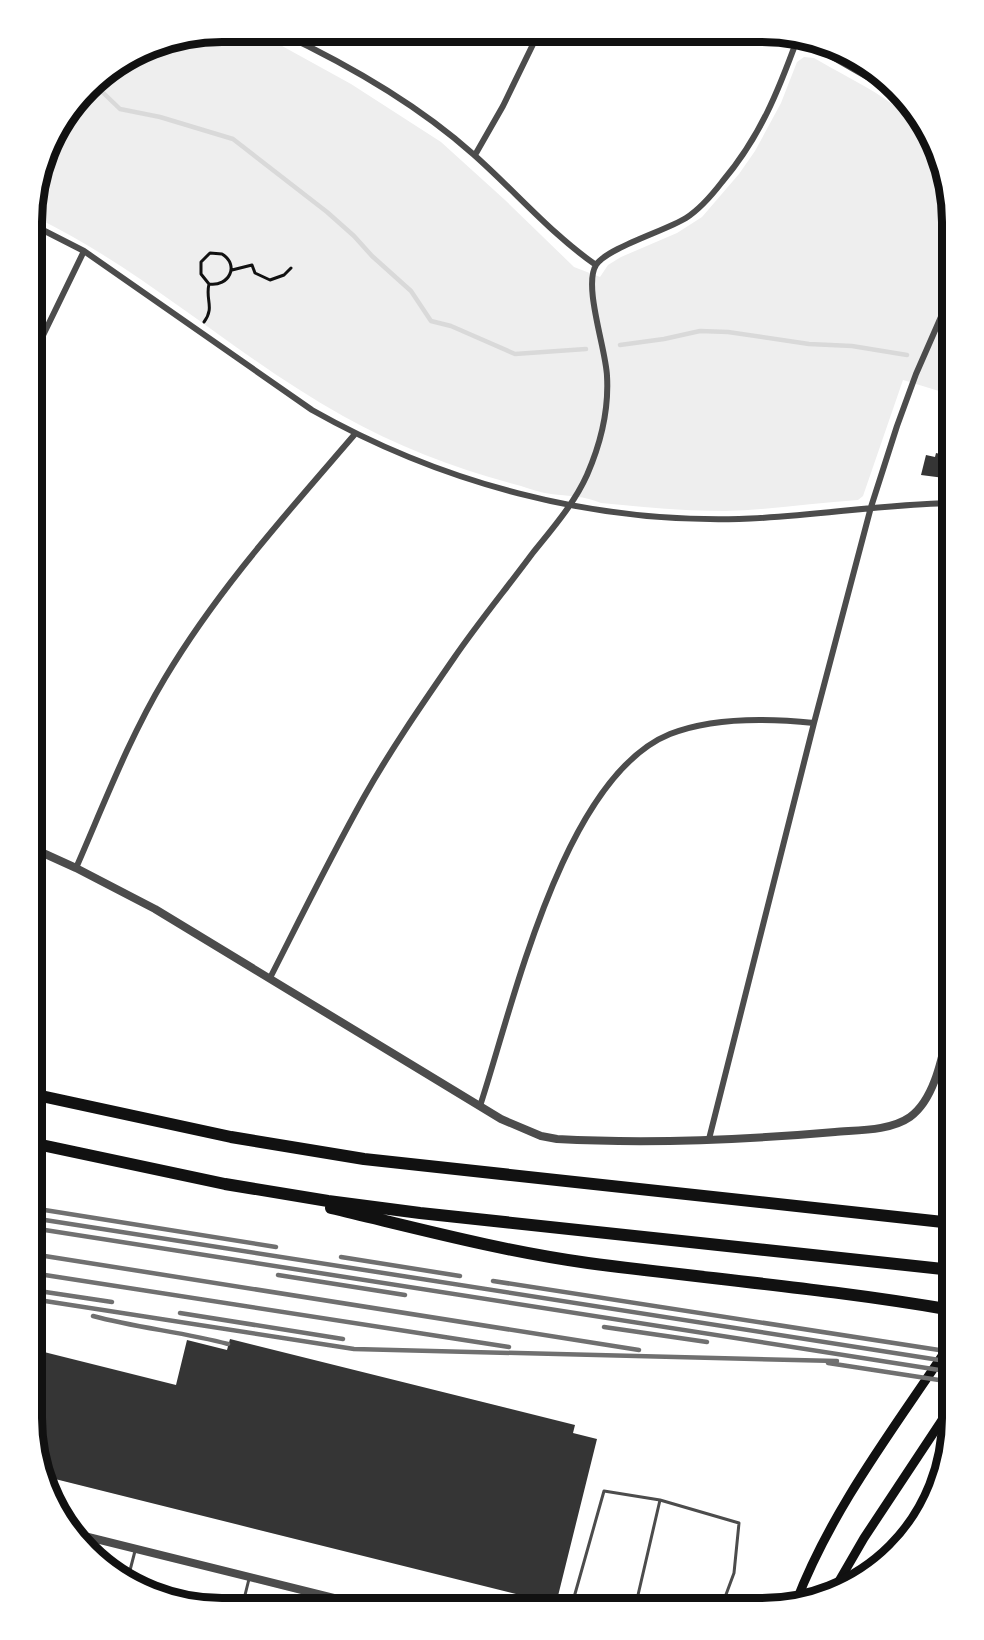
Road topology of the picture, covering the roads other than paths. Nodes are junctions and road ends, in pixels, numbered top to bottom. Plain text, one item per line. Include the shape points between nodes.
1 (305, 42) edge
2 (534, 42) edge
3 (795, 46) edge
4 (828, 55) edge
5 (875, 81) edge
6 (474, 155) junction
7 (42, 230) edge
8 (84, 251) junction
9 (596, 265) junction
10 (942, 311) edge
11 (42, 337) edge
12 (355, 434) junction
13 (942, 503) edge
14 (570, 504) junction
15 (871, 507) junction
16 (814, 723) junction
17 (42, 853) edge
18 (76, 868) junction
19 (270, 978) junction
20 (942, 1051) edge
21 (42, 1096) edge
22 (480, 1106) junction
23 (709, 1138) junction
24 (42, 1145) edge
25 (225, 1184) junction
26 (942, 1222) edge
27 (942, 1269) edge
28 (942, 1308) edge
29 (942, 1357) edge
30 (942, 1420) edge
31 (660, 1500) junction
32 (87, 1537) edge
33 (136, 1549) junction
34 (130, 1572) edge
35 (249, 1577) junction
36 (840, 1580) edge
37 (799, 1594) edge
38 (244, 1598) edge
39 (334, 1598) edge
40 (574, 1598) edge
41 (637, 1598) edge
42 (725, 1598) edge

1 - 6 street via 400,100
2 - 6 street
3 - 9 street via 763,123 738,164 712,195 687,217 613,250
4 - 5 street
6 - 9 street via 573,249
7 - 8 street
8 - 11 street
8 - 12 street via 312,410
9 - 14 street via 592,291 606,357 608,392 603,428 590,467
10 - 15 street
12 - 14 street via 444,472
12 - 18 street via 247,560 194,632 141,721
13 - 15 street
14 - 15 street via 658,517 709,519
14 - 19 street via 467,639 389,755
15 - 16 street
16 - 22 street via 789,720 695,726 651,744 615,777 580,829 545,902
16 - 23 street
17 - 18 street
18 - 19 street via 155,909
19 - 22 street
20 - 23 street via 924,1101 910,1117 898,1123 745,1139
21 - 26 highway via 231,1137 364,1159
22 - 23 street via 524,1130 557,1139
24 - 25 highway
25 - 27 highway via 420,1213
25 - 28 highway via 492,1246
29 - 37 main road via 842,1506
30 - 36 main road
31 - 40 lane via 604,1491
31 - 41 lane
31 - 42 lane via 740,1523 734,1573
32 - 33 street
33 - 34 lane
33 - 35 street
35 - 38 lane
35 - 39 street

